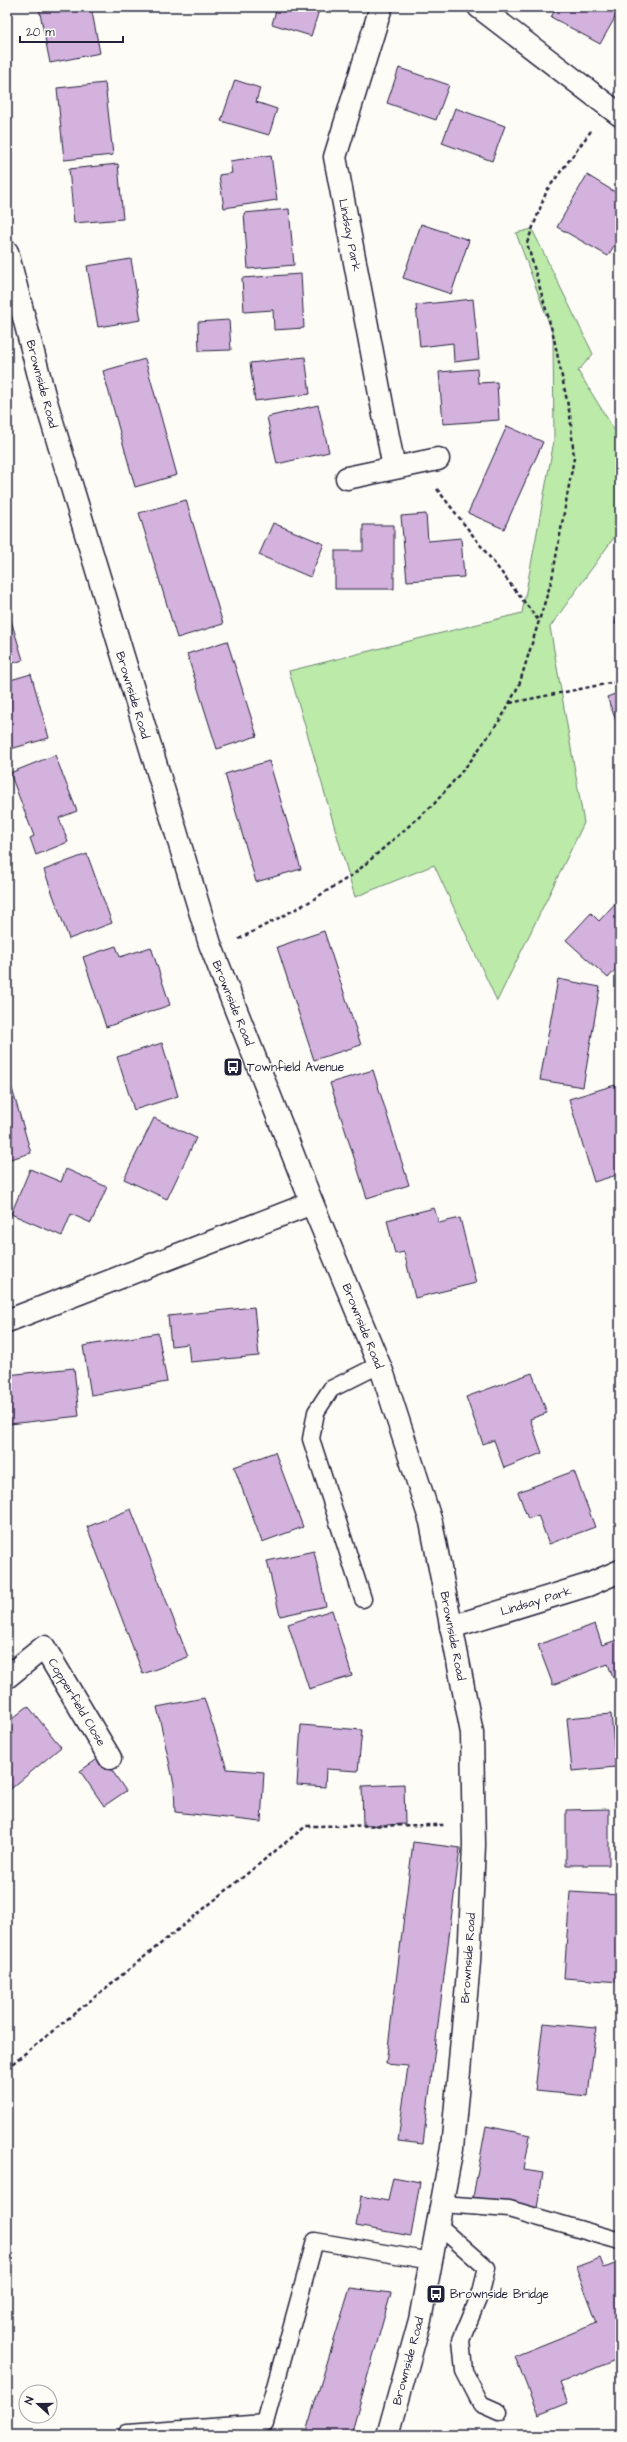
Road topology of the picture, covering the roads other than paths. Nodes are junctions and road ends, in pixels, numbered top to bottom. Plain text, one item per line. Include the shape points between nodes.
1 (381, 7) edge
2 (479, 7) edge
3 (615, 110) edge
4 (7, 252) edge
5 (427, 461) road end
6 (394, 468) junction
7 (347, 478) dead end
8 (312, 1203) junction
9 (7, 1321) edge
10 (379, 1365) junction
11 (620, 1571) edge
12 (363, 1600) dead end
13 (451, 1627) junction
14 (7, 1677) edge
15 (110, 1758) dead end
16 (442, 2204) junction
17 (438, 2225) junction
18 (620, 2240) edge
19 (431, 2261) junction
20 (499, 2412) dead end
21 (127, 2435) edge
22 (388, 2435) edge

1 - 6 street, Lindsay Park via 335,157
2 - 3 street
4 - 8 street, Brownside Road via 48,411 214,953
5 - 6 street
6 - 7 street
8 - 9 street
8 - 10 street, Brownside Road
10 - 12 lane via 331,1388 316,1412 311,1439
10 - 13 street, Brownside Road via 431,1522
11 - 13 street, Lindsay Park via 588,1585
13 - 16 street, Brownside Road via 472,1733 474,1845 469,1962 452,2148
14 - 15 street, Copperfield Close via 44,1647
16 - 17 street, Brownside Road
16 - 18 lane via 509,2209
17 - 19 street, Brownside Road
17 - 20 lane via 487,2268 481,2292 461,2340 464,2371 481,2404
19 - 21 lane via 315,2241 265,2422
19 - 22 street, Brownside Road via 420,2320

